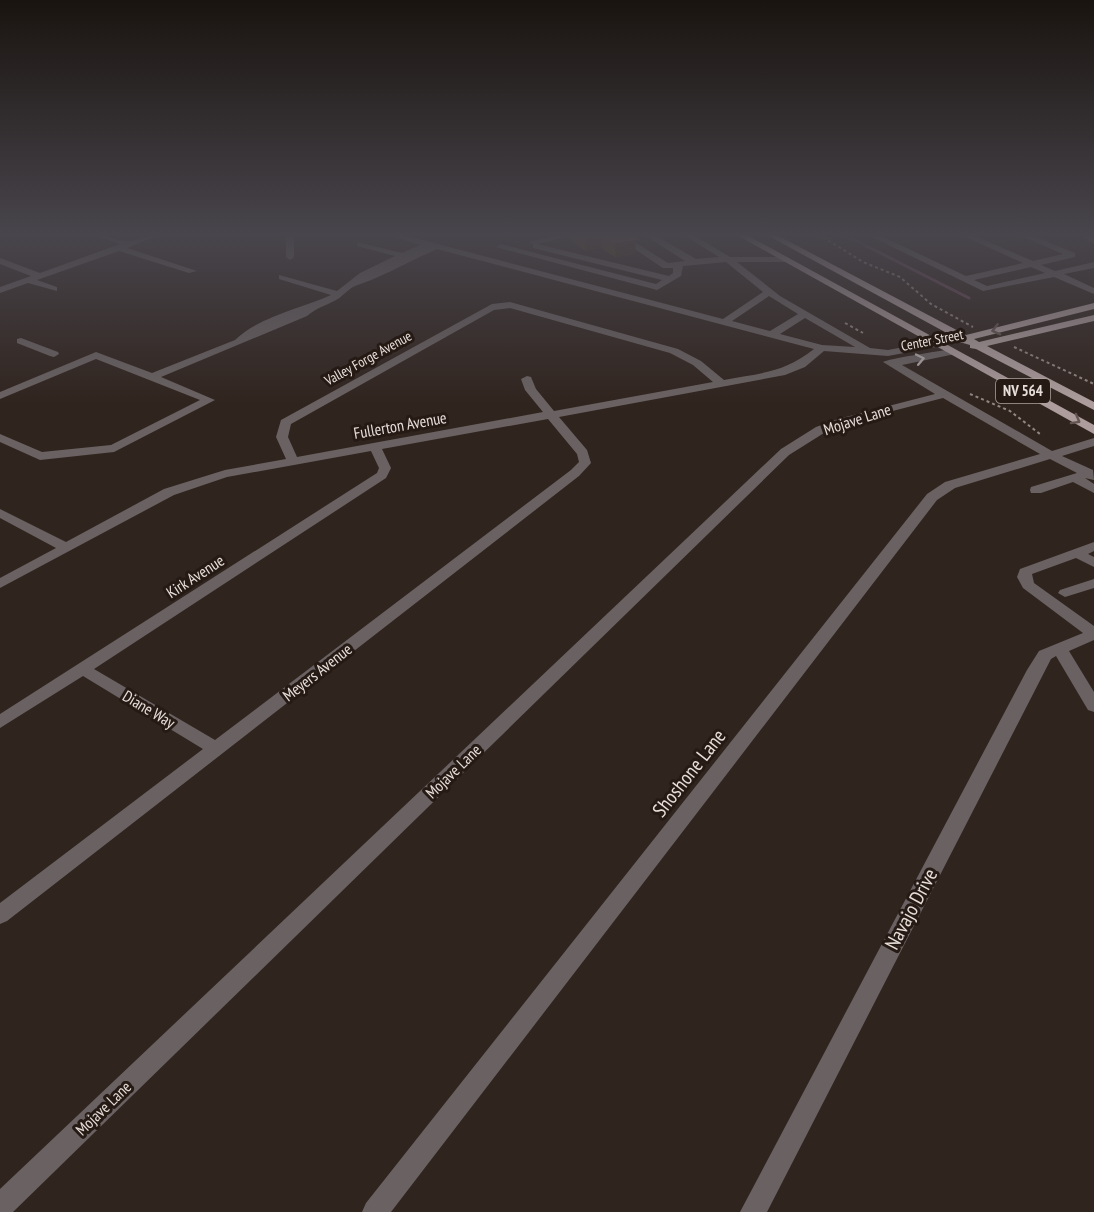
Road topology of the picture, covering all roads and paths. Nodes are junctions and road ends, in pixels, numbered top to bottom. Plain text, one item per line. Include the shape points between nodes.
1 (325, 291) edge
2 (342, 291) edge
3 (603, 291) edge
4 (841, 291) edge
5 (875, 291) edge
6 (918, 291) edge
7 (769, 292) joint
8 (337, 294) junction
9 (1094, 306) edge
10 (805, 315) junction
11 (1094, 318) edge
12 (723, 322) junction
13 (984, 333) junction
14 (772, 335) junction
15 (963, 338) junction
16 (999, 340) junction
17 (21, 341) dead end
18 (936, 344) junction
19 (978, 346) junction
20 (822, 348) junction
21 (951, 352) junction
22 (873, 353) junction
23 (54, 354) dead end
24 (891, 362) junction
25 (152, 377) junction
26 (527, 379) dead end
27 (722, 384) junction
28 (1094, 384) edge
29 (943, 395) junction
30 (0, 396) edge
31 (1094, 407) edge
32 (551, 415) junction
33 (1094, 430) edge
34 (0, 438) edge
35 (1094, 442) edge
36 (375, 447) junction
37 (1054, 456) junction
38 (293, 462) junction
39 (1091, 474) edge
40 (1073, 477) junction
41 (1094, 489) edge
42 (1036, 490) dead end
43 (0, 513) edge
44 (1094, 546) edge
45 (66, 548) junction
46 (1077, 553) junction
47 (1094, 563) edge
48 (1094, 582) edge
49 (0, 584) edge
50 (1065, 593) dead end
51 (1094, 634) edge
52 (1059, 648) junction
53 (83, 669) junction
54 (1094, 706) edge
55 (0, 722) edge
56 (216, 749) junction
57 (0, 915) edge
58 (0, 1207) edge
59 (375, 1212) edge
60 (753, 1212) edge

1 - 8 street
2 - 8 street
3 - 12 street, Center Street
4 - 18 main road, NV 564
5 - 15 main road, NV 564
6 - 13 path via 931,304
7 - 10 street
7 - 12 street
8 - 25 street via 211,355
9 -> 13 main road, Center Street
10 - 14 street
10 - 22 street
11 - 16 main road, Center Street
12 - 14 street, Center Street
13 - 15 main road, Center Street
14 - 20 street, Center Street
15 - 18 main road, Center Street
15 - 19 main road, NV 564
16 - 19 main road, Center Street
16 - 28 path
17 - 23 street
18 - 21 main road, NV 564
18 - 22 street, Center Street
19 - 21 main road, Center Street
19 - 31 main road, NV 564
20 - 22 street, Center Street
20 - 24 street, Center Street via 837,357
20 - 27 street, Fullerton Avenue via 785,372
24 -> 21 street, Center Street
21 -> 33 main road, NV 564
24 - 29 street
25 - 30 street via 96,356
25 - 34 street via 209,400 114,448 40,456
26 - 32 street
27 - 32 street, Fullerton Avenue
27 - 38 street, Valley Forge Avenue via 698,363 674,351 505,305 492,307 285,422 282,437
29 - 37 street
29 - 58 street, Mojave Lane via 842,421 785,452
32 - 36 street, Fullerton Avenue
32 - 56 street, Meyers Avenue via 583,453 585,463 575,473
35 - 37 street, Shoshone Lane
36 - 38 street, Fullerton Avenue
36 - 53 street, Kirk Avenue via 385,468 382,475
37 - 39 street
37 - 59 street, Shoshone Lane via 950,485 932,497
38 - 45 street, Fullerton Avenue via 225,474 169,492
39 - 40 street
40 - 41 street
40 - 42 street
43 - 45 street
44 - 46 street
45 - 49 street, Fullerton Avenue
46 - 47 street
46 - 51 street via 1025,572 1024,577 1028,585
48 - 50 street
51 - 52 street, Navajo Drive
52 - 54 street
52 - 60 street, Navajo Drive via 1045,655 1035,670
53 - 55 street, Kirk Avenue
53 - 56 street, Diane Way
56 - 57 street, Meyers Avenue

